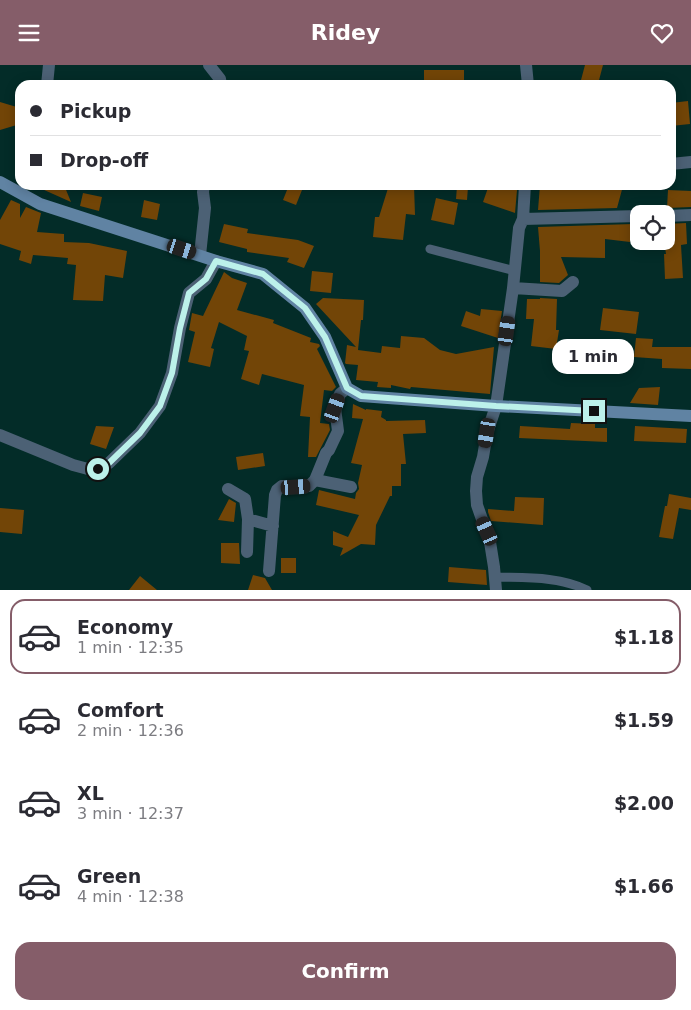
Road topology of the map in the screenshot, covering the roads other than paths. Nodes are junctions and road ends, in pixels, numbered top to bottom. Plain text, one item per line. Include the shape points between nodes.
1 (48, 65) edge
2 (209, 65) edge
3 (526, 65) edge
4 (47, 80) edge
5 (220, 80) edge
6 (528, 80) edge
7 (691, 161) edge
8 (676, 163) edge
9 (0, 182) edge
10 (203, 190) edge
11 (525, 190) edge
12 (691, 215) edge
13 (675, 216) edge
14 (630, 217) edge
15 (523, 219) junction
16 (430, 249) dead end
17 (200, 255) junction
18 (216, 261) junction
19 (515, 271) junction
20 (574, 282) dead end
21 (513, 289) junction
22 (347, 388) junction
23 (496, 406) junction
24 (691, 416) edge
25 (0, 435) edge
26 (315, 480) junction
27 (351, 487) dead end
28 (228, 489) dead end
29 (248, 519) junction
30 (273, 526) junction
31 (246, 553) dead end
32 (269, 571) dead end
33 (495, 577) junction
34 (496, 590) edge
35 (587, 590) edge

1 - 4 street
2 - 5 street
3 - 6 street
7 - 8 street
9 - 17 street via 40,204
10 - 17 street via 205,208
11 - 15 street
12 - 13 street
14 - 15 street
15 - 19 street via 519,228
16 - 19 lane
17 - 18 street
18 - 22 street via 263,274 305,308 325,337
18 - 25 street via 206,279 189,293 172,373 160,406 140,433 109,463 98,469 88,469
19 - 21 street
20 - 21 street via 562,291
21 - 23 street
22 - 23 street via 361,396
22 - 26 street via 340,394 335,408 338,431
23 - 24 street
23 - 33 street via 487,433 476,491 477,505 490,542
26 - 27 street
26 - 30 street via 310,486 282,486 277,490
28 - 29 street via 245,499
29 - 30 street
29 - 31 street
30 - 32 street
33 - 34 street
33 - 35 lane via 566,582

